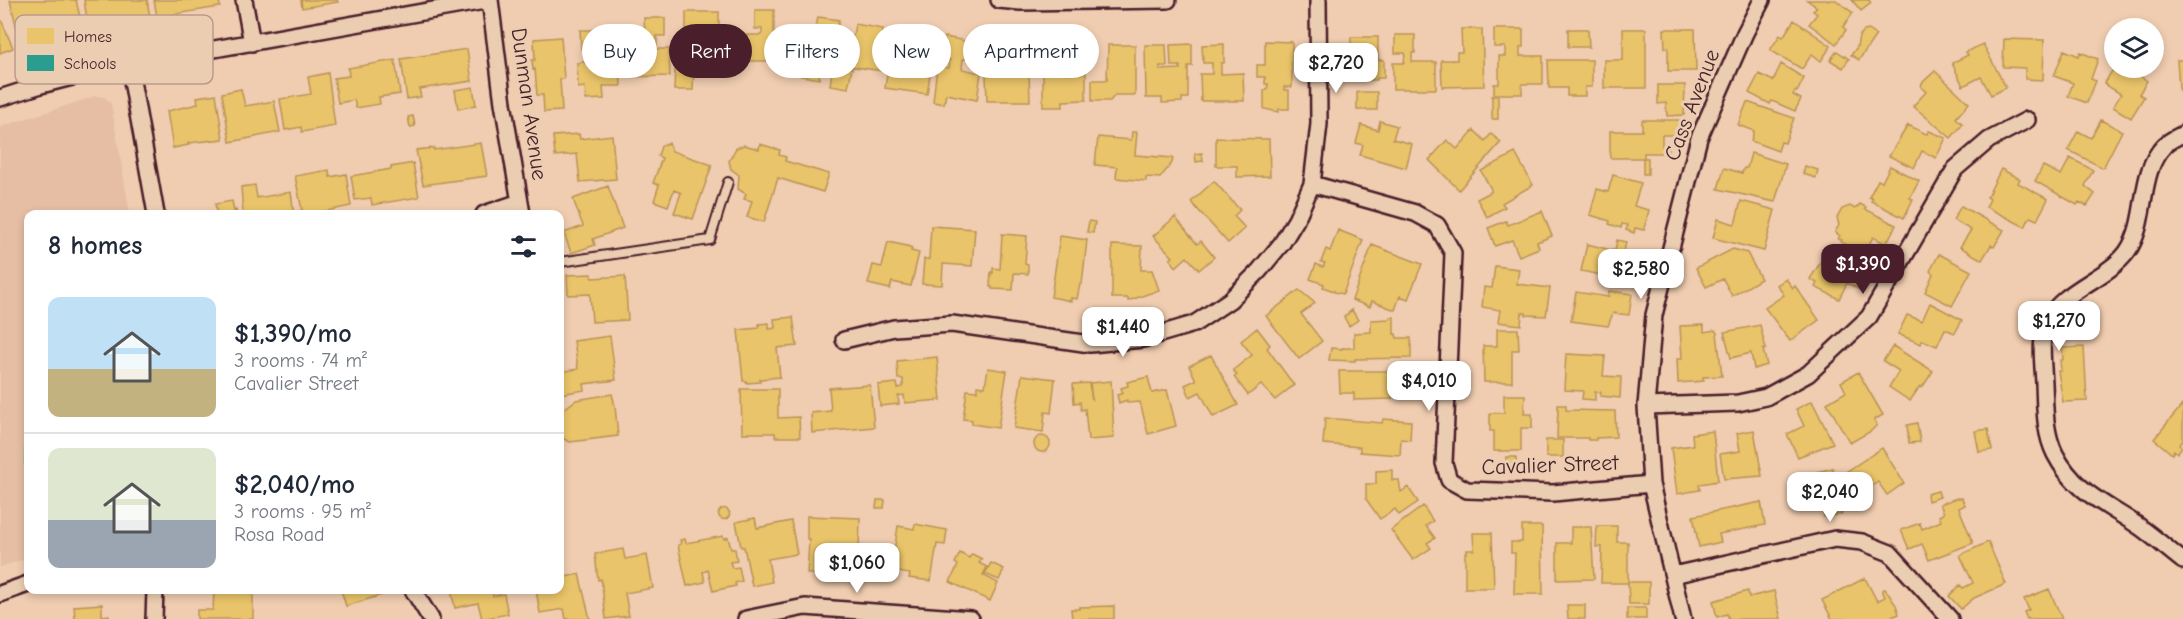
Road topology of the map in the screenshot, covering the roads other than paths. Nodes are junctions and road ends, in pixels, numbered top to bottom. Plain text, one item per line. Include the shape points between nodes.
1 (244, 0) edge
2 (490, 0) edge
3 (999, 0) edge
4 (1168, 0) edge
5 (1318, 0) edge
6 (1762, 0) edge
7 (252, 43) junction
8 (213, 50) edge
9 (45, 84) edge
10 (133, 84) edge
11 (0, 98) edge
12 (2027, 120) dead end
13 (2183, 134) edge
14 (728, 182) dead end
15 (1312, 184) junction
16 (521, 208) edge
17 (155, 210) edge
18 (564, 261) edge
19 (844, 340) dead end
20 (1646, 406) junction
21 (1651, 484) junction
22 (2183, 561) edge
23 (1673, 575) junction
24 (24, 585) edge
25 (0, 594) edge
26 (155, 594) edge
27 (415, 594) edge
28 (154, 619) edge
29 (431, 619) edge
30 (746, 619) edge
31 (971, 619) edge
32 (1683, 619) edge
33 (1950, 619) edge

1 - 7 street
2 - 7 street
2 - 16 street, Dunman Avenue via 502,103
3 - 4 street
5 - 15 street via 1319,124
6 - 20 street, Cass Avenue via 1699,138 1654,315
7 - 8 street
9 - 11 street
10 - 17 street
12 - 20 street via 1989,140 1955,169 1869,317 1808,374 1766,397 1737,403
13 - 22 street via 2164,145 2150,169 2137,234 2126,253 2106,272 2060,303 2048,319 2042,339 2046,425 2055,453 2068,474 2087,495 2139,527
14 - 18 lane via 710,240
15 - 19 street via 1282,243 1259,271 1230,300 1194,324 1143,339 1090,344 952,324 894,328
15 - 21 street, Cavalier Street via 1415,213 1437,225 1453,253 1444,463 1449,480 1467,490 1553,493
20 - 21 street, Cass Avenue
21 - 23 street, Cass Avenue
23 - 32 street, Cass Avenue
23 - 33 street via 1835,539 1862,542 1890,553
24 - 25 street
26 - 28 street
27 - 29 street
30 - 31 street via 805,607

